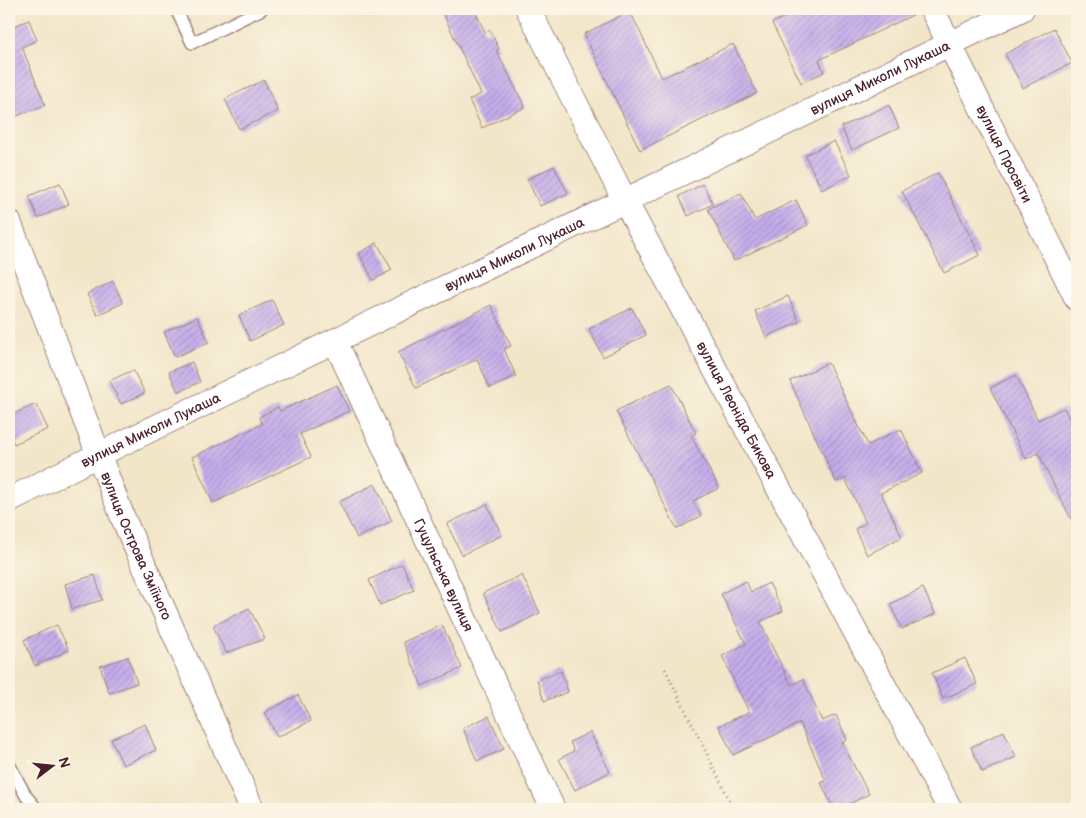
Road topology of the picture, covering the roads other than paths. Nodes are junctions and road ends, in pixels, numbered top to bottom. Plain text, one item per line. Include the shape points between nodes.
1 (176, 9) edge
2 (262, 9) edge
3 (528, 9) edge
4 (932, 9) edge
5 (1022, 9) edge
6 (950, 44) junction
7 (625, 201) junction
8 (9, 222) edge
9 (1077, 298) edge
10 (335, 341) junction
11 (98, 455) junction
12 (9, 500) edge
13 (9, 764) edge
14 (37, 809) edge
15 (252, 809) edge
16 (553, 809) edge
17 (950, 809) edge

1 - 2 lane via 192,42
3 - 7 street, вулиця Леоніда Бикова
4 - 6 street, вулиця Просвіти
5 - 6 street, вулиця Миколи Лукаша
6 - 7 street, вулиця Миколи Лукаша
6 - 9 street, вулиця Просвіти
7 - 10 street, вулиця Миколи Лукаша
7 - 17 street, вулиця Леоніда Бикова
8 - 11 street, вулиця Острова Зміїного
10 - 11 street, вулиця Миколи Лукаша
10 - 16 street, Гуцульська вулиця
11 - 12 street, вулиця Миколи Лукаша
11 - 15 street, вулиця Острова Зміїного
13 - 14 lane

